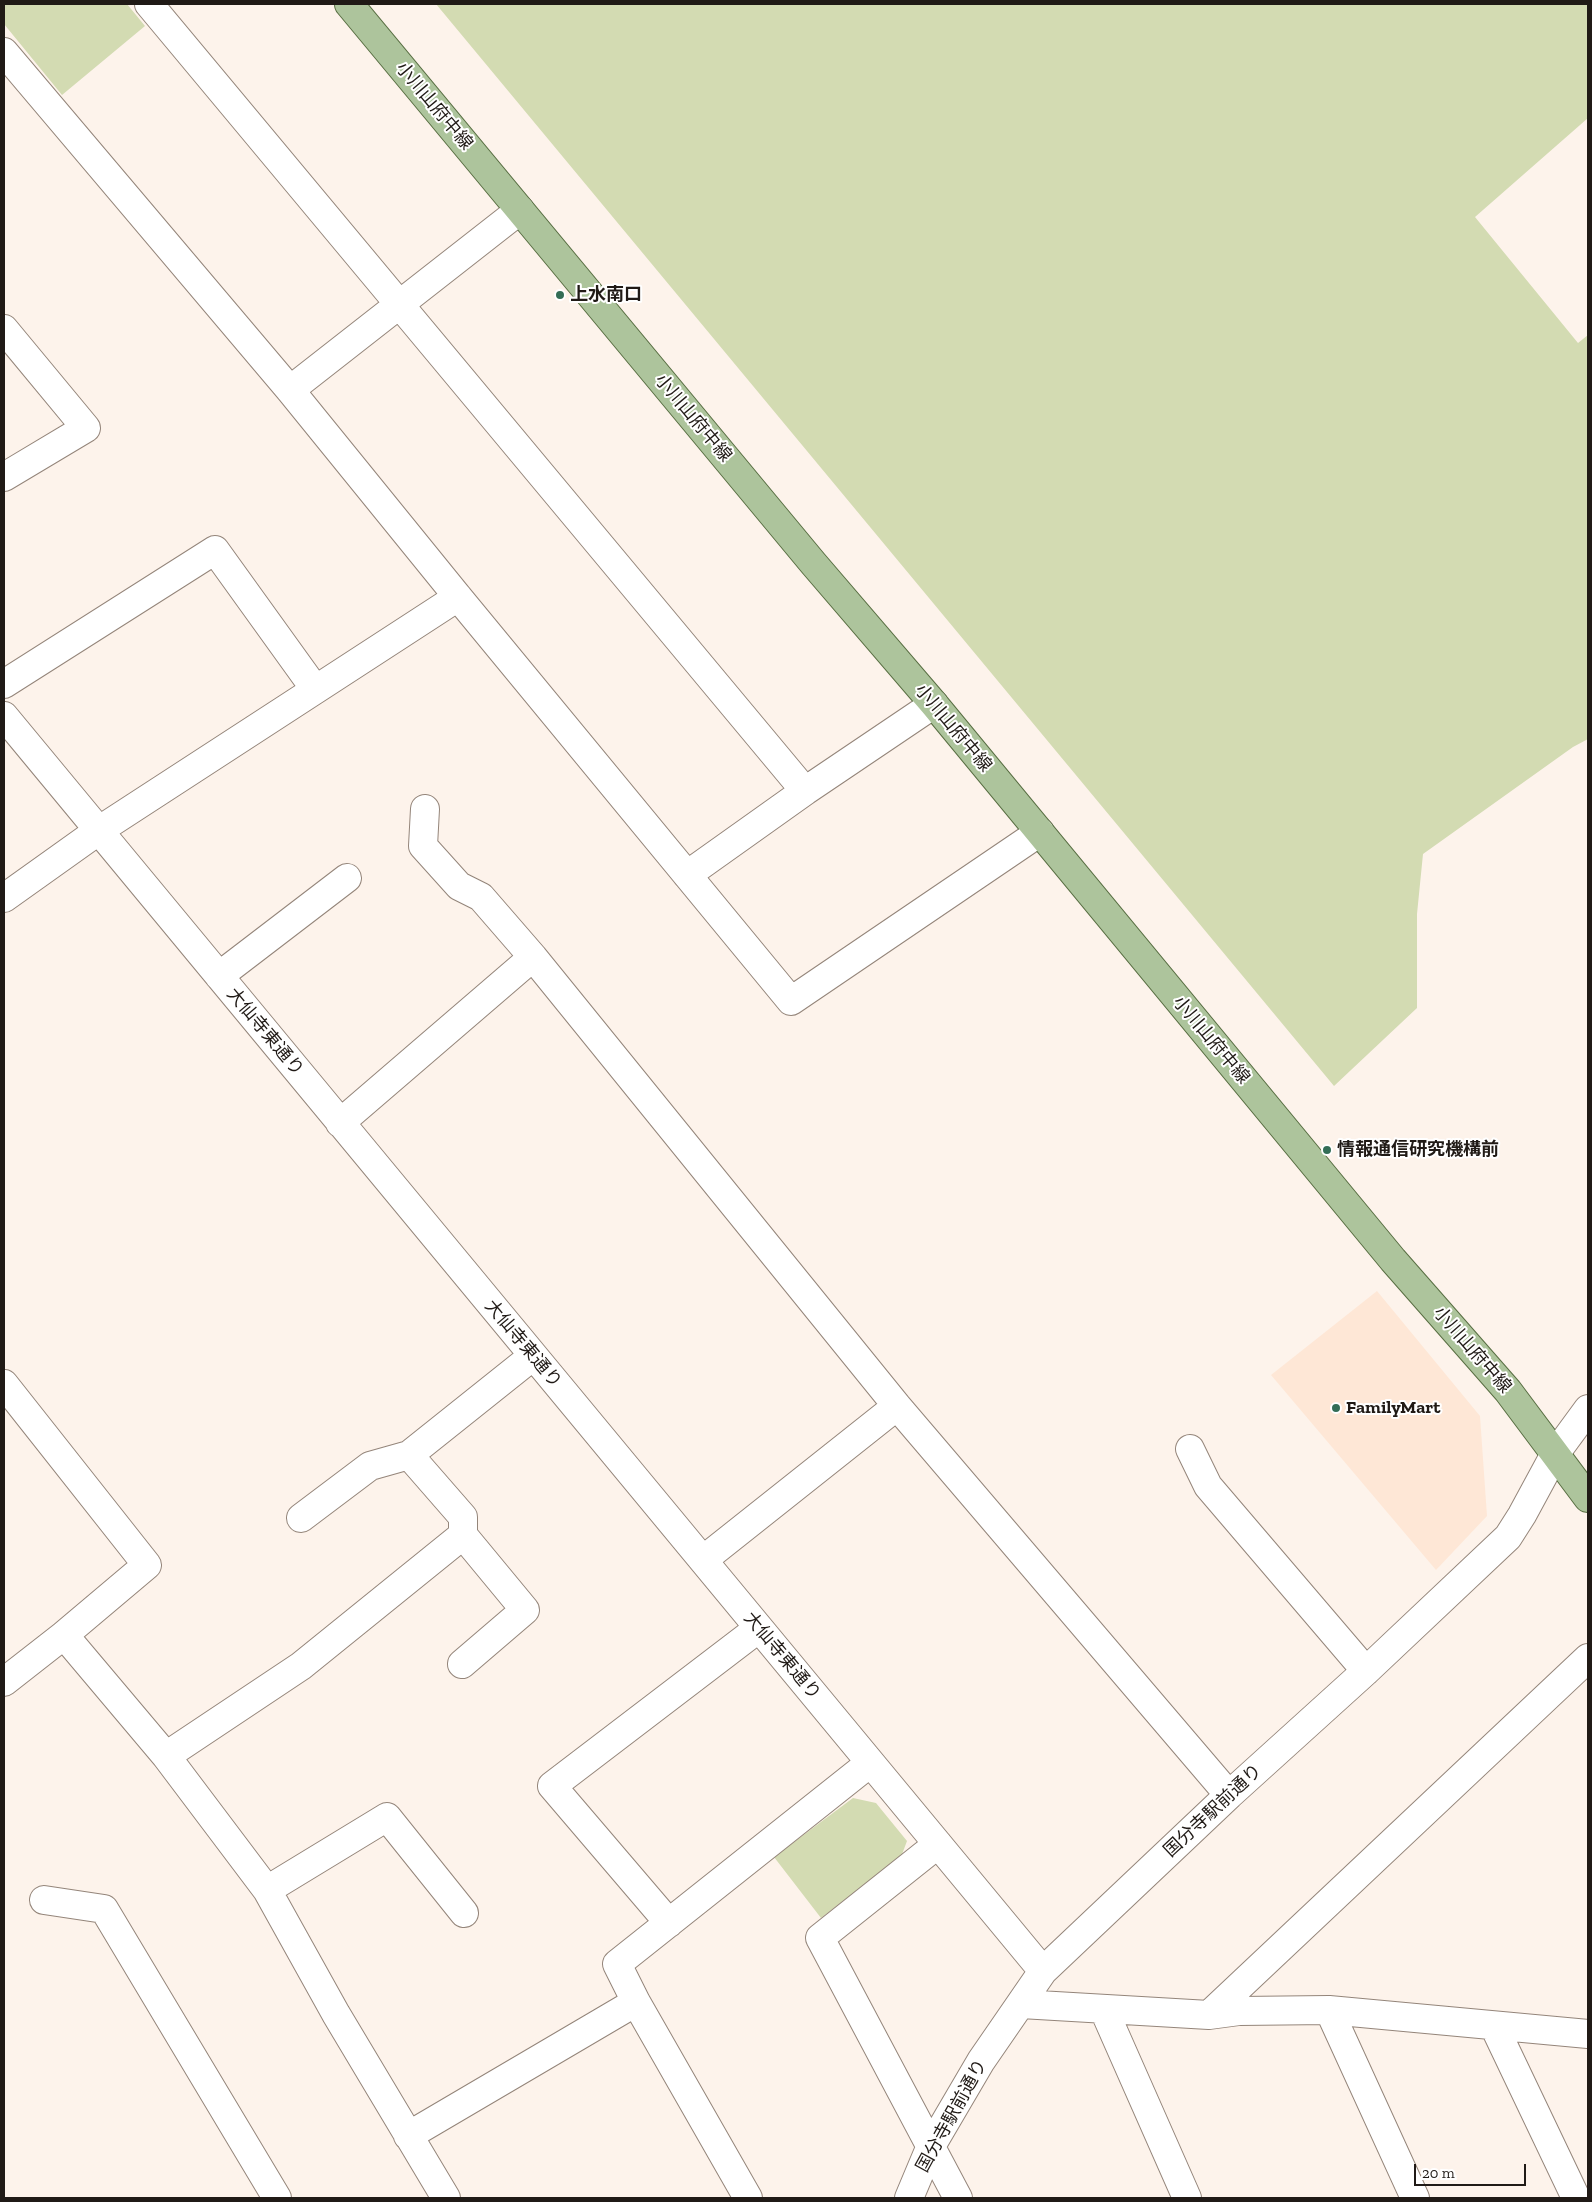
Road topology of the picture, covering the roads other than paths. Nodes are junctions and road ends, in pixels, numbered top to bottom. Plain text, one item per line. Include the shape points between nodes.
1 (149, 4) edge
2 (348, 4) edge
3 (4, 52) edge
4 (520, 210) junction
5 (399, 305) junction
6 (4, 329) edge
7 (290, 390) junction
8 (4, 477) edge
9 (458, 597) junction
10 (4, 684) edge
11 (315, 689) junction
12 (934, 704) junction
13 (4, 716) edge
14 (805, 791) junction
15 (424, 809) dead end
16 (98, 831) junction
17 (1040, 832) junction
18 (687, 875) junction
19 (348, 878) dead end
20 (4, 898) edge
21 (533, 957) junction
22 (219, 976) junction
23 (340, 1122) junction
24 (533, 1356) junction
25 (4, 1384) edge
26 (897, 1406) junction
27 (1588, 1409) edge
28 (1190, 1449) dead end
29 (1555, 1454) junction
30 (409, 1455) junction
31 (1588, 1498) edge
32 (302, 1518) dead end
33 (463, 1535) junction
34 (703, 1560) junction
35 (759, 1628) junction
36 (64, 1635) junction
37 (1588, 1658) edge
38 (462, 1664) dead end
39 (1366, 1671) junction
40 (4, 1682) edge
41 (166, 1756) junction
42 (870, 1763) junction
43 (1229, 1795) junction
44 (938, 1844) junction
45 (267, 1890) junction
46 (44, 1900) dead end
47 (464, 1913) dead end
48 (669, 1923) junction
49 (1043, 1971) junction
50 (636, 2002) junction
51 (1021, 2004) junction
52 (1104, 2010) junction
53 (1329, 2010) junction
54 (1209, 2015) junction
55 (1494, 2026) junction
56 (1588, 2034) edge
57 (408, 2136) junction
58 (930, 2148) junction
59 (277, 2198) edge
60 (446, 2198) edge
61 (748, 2198) edge
62 (909, 2198) edge
63 (958, 2198) edge
64 (1188, 2198) edge
65 (1416, 2198) edge
66 (1576, 2198) edge

1 - 5 street
2 - 4 main road, 小川山府中線
3 - 7 street
4 - 5 street
4 - 12 main road, 小川山府中線
5 - 7 street
5 - 14 street
6 - 8 street via 86,428
7 - 9 street
9 - 11 street
9 - 18 street
10 - 11 street via 215,550
11 - 16 street
12 - 14 street
12 - 17 main road, 小川山府中線
13 - 16 street, 大仙寺東通り
14 - 18 street
15 - 21 street via 423,846 459,886 481,897
16 - 20 street
16 - 22 street, 大仙寺東通り
17 - 18 street via 791,1001
17 - 29 main road, 小川山府中線 via 1393,1260 1508,1391
19 - 22 street
21 - 23 street
21 - 26 street
22 - 23 street, 大仙寺東通り
23 - 24 street, 大仙寺東通り
24 - 30 street
24 - 34 street, 大仙寺東通り
25 - 36 street via 147,1565
26 - 34 street
26 - 43 street
27 - 29 street, 国分寺駅前通り
28 - 39 street via 1208,1486
29 - 31 main road, 小川山府中線
29 - 39 street, 国分寺駅前通り via 1508,1538
30 - 32 street via 370,1466
30 - 33 street via 464,1517
33 - 38 street via 525,1610
33 - 41 street via 301,1666
34 - 35 street, 大仙寺東通り
35 - 42 street, 大仙寺東通り
35 - 48 street via 552,1786
36 - 40 street
36 - 41 street
37 - 54 street
39 - 43 street, 国分寺駅前通り
41 - 45 street
42 - 44 street, 大仙寺東通り
42 - 48 street
43 - 49 street, 国分寺駅前通り
44 - 49 street, 大仙寺東通り
44 - 58 street via 820,1938
45 - 47 street via 387,1817
45 - 57 street
46 - 59 street via 104,1909
48 - 50 street via 617,1964
49 - 51 street, 国分寺駅前通り
50 - 57 street
50 - 61 street
51 - 52 street
51 - 58 street, 国分寺駅前通り via 981,2061
52 - 54 street
52 - 64 street
53 - 54 street via 1240,2011
53 - 55 street
53 - 65 street
55 - 56 street
55 - 66 street
57 - 60 street
58 - 62 street, 国分寺駅前通り
58 - 63 street

